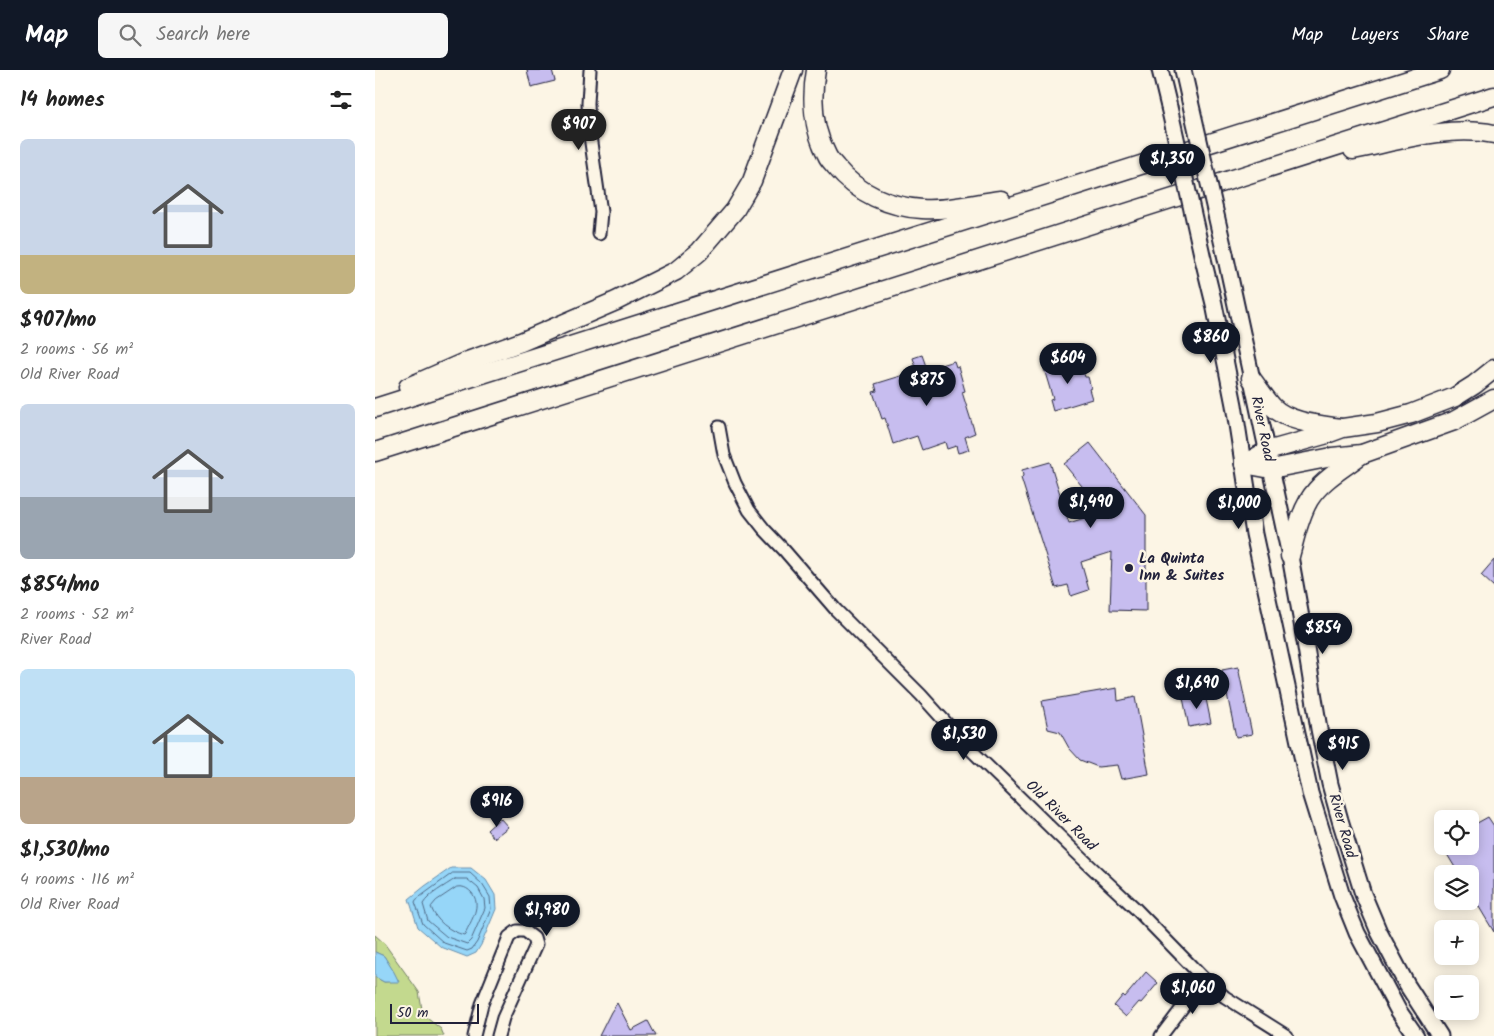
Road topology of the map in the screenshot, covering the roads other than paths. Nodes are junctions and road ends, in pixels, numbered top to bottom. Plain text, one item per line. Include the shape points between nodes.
1 (591, 70) edge
2 (793, 70) edge
3 (816, 70) edge
4 (1160, 70) edge
5 (1183, 70) edge
6 (1440, 70) edge
7 (1494, 96) edge
8 (1494, 134) edge
9 (1264, 168) junction
10 (1054, 192) junction
11 (599, 234) dead end
12 (1494, 369) edge
13 (1251, 378) junction
14 (1494, 399) edge
15 (375, 402) edge
16 (375, 408) edge
17 (719, 427) dead end
18 (1343, 428) junction
19 (1267, 451) junction
20 (375, 452) edge
21 (1362, 454) junction
22 (1244, 464) junction
23 (1271, 469) junction
24 (1290, 556) junction
25 (1204, 979) junction
26 (474, 1036) edge
27 (498, 1036) edge
28 (1161, 1036) edge
29 (1287, 1036) edge
30 (1416, 1036) edge
31 (1440, 1036) edge

1 - 11 street via 589,129 601,212
2 - 15 highway via 752,181 723,226 676,271 616,301
3 - 10 highway via 813,108 827,157 858,188 879,199 900,207 924,210
4 - 22 main road, River Road, bridge via 1214,304
5 - 13 main road, River Road, bridge
6 - 10 highway
7 - 9 highway
8 - 9 highway via 1449,131
9 - 20 highway
10 - 16 highway
12 - 18 highway via 1455,397 1377,424
13 - 18 highway via 1274,408 1294,420
13 - 19 main road, River Road
14 - 21 highway via 1454,421
17 - 25 street, Old River Road via 724,455 735,483 749,510 764,529 836,610 968,747
18 - 19 highway
19 - 22 highway
19 - 23 main road, River Road
21 - 23 highway
21 - 24 highway via 1326,481 1309,500
22 - 23 highway
22 - 30 main road, River Road via 1255,534 1309,793 1357,932 1398,1010
23 - 24 main road, River Road
24 - 31 main road, River Road via 1330,784 1352,860 1379,932 1407,985
25 - 28 street
25 - 29 street, Old River Road via 1225,997
26 - 27 street via 481,1004 509,937 517,930 525,931 534,938 536,945

